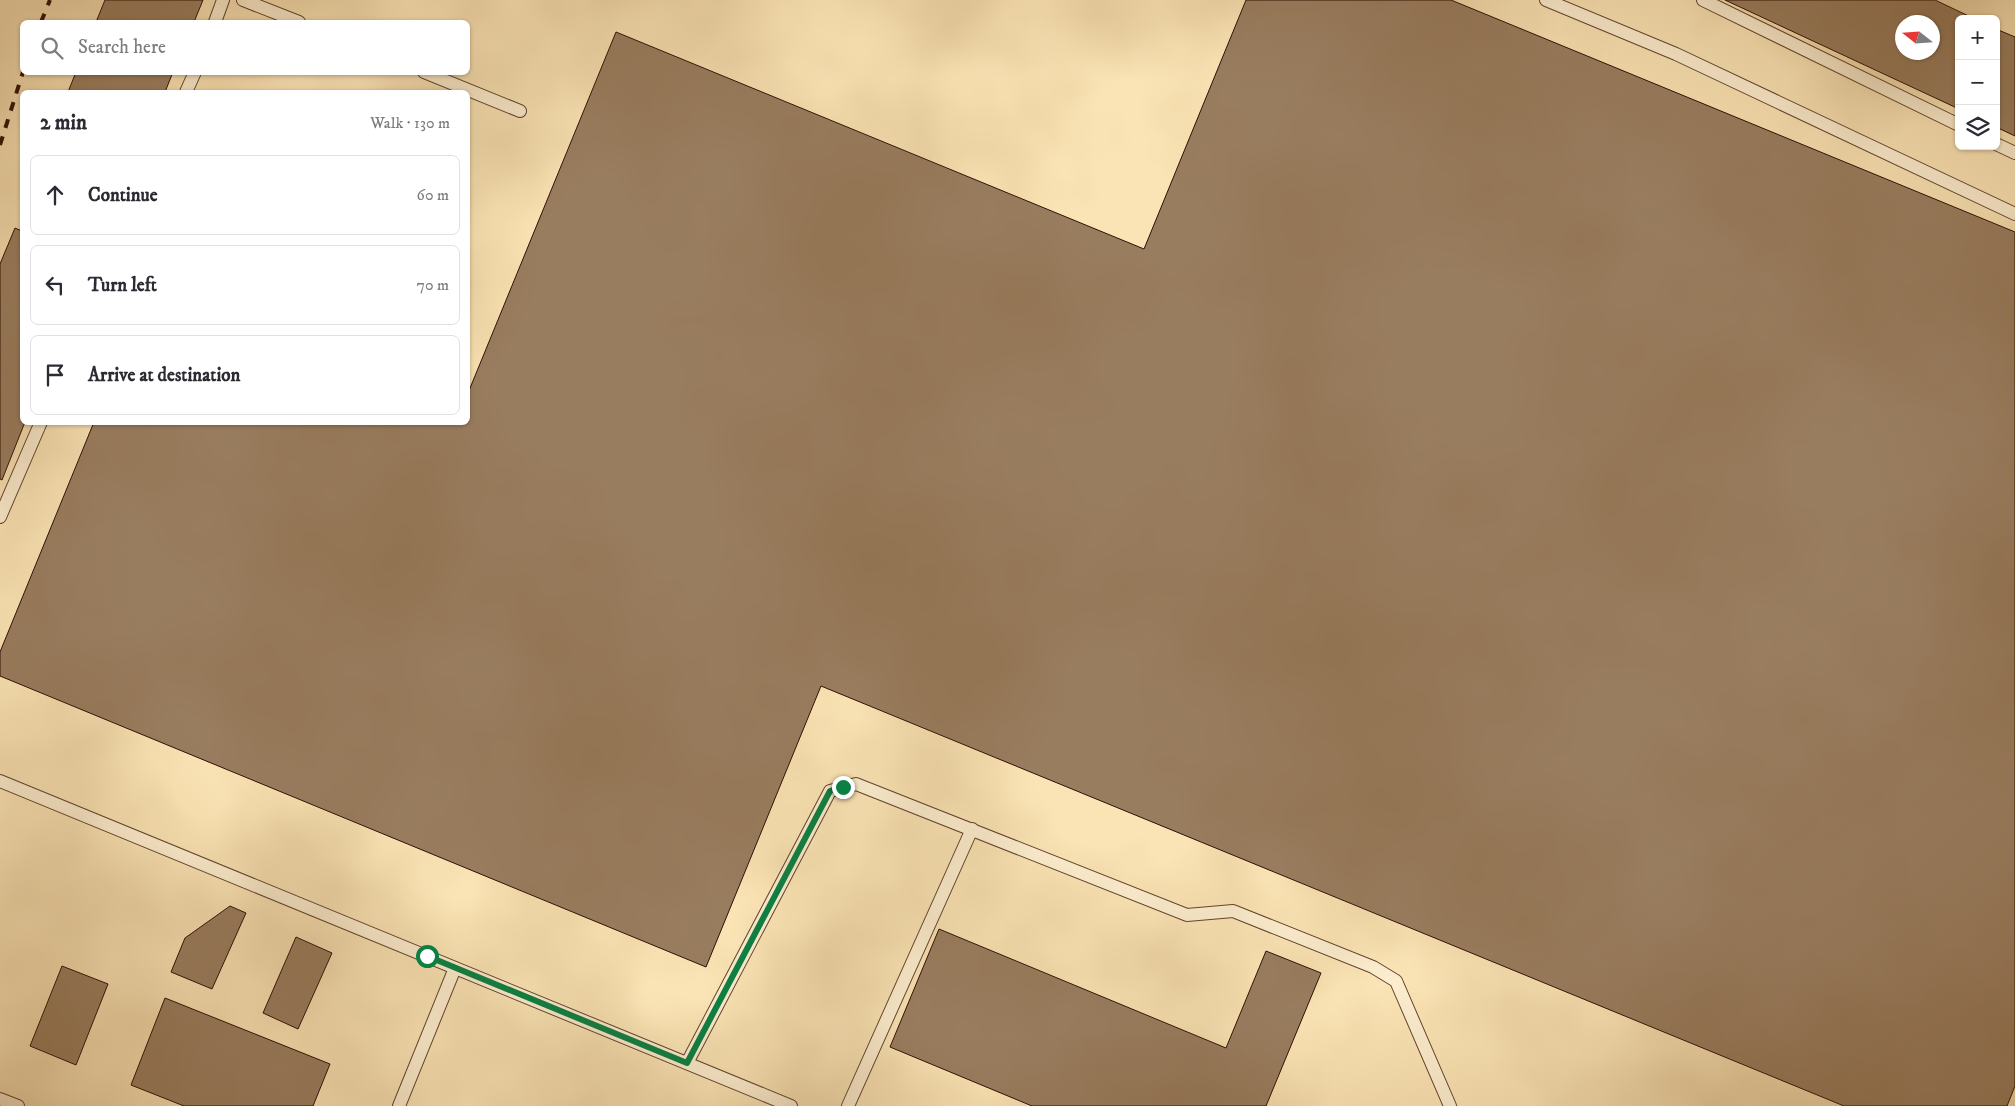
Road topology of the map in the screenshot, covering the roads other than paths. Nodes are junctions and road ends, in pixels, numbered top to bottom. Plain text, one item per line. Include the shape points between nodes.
1 (223, 0) edge
2 (243, 0) edge
3 (1546, 0) edge
4 (1704, 0) edge
5 (215, 20) edge
6 (294, 20) edge
7 (194, 75) edge
8 (431, 75) edge
9 (187, 90) edge
10 (468, 90) edge
11 (470, 91) edge
12 (520, 111) dead end
13 (1955, 123) edge
14 (2000, 146) edge
15 (2015, 153) edge
16 (2015, 214) edge
17 (40, 425) edge
18 (0, 517) edge
19 (0, 781) edge
20 (972, 830) junction
21 (455, 968) junction
22 (687, 1063) junction
23 (0, 1098) edge
24 (18, 1106) edge
25 (399, 1106) edge
26 (791, 1106) edge
27 (848, 1106) edge
28 (1450, 1106) edge

1 - 5 lane
2 - 6 lane
3 - 16 lane via 1676,54
4 - 13 lane
7 - 9 lane
8 - 10 lane
11 - 12 lane
14 - 15 lane
17 - 18 lane
19 - 21 lane
20 - 22 lane via 856,784 830,791
20 - 27 lane
20 - 28 lane via 1187,915 1233,911 1373,967 1396,981
21 - 22 lane
21 - 25 lane
22 - 26 lane
23 - 24 lane

